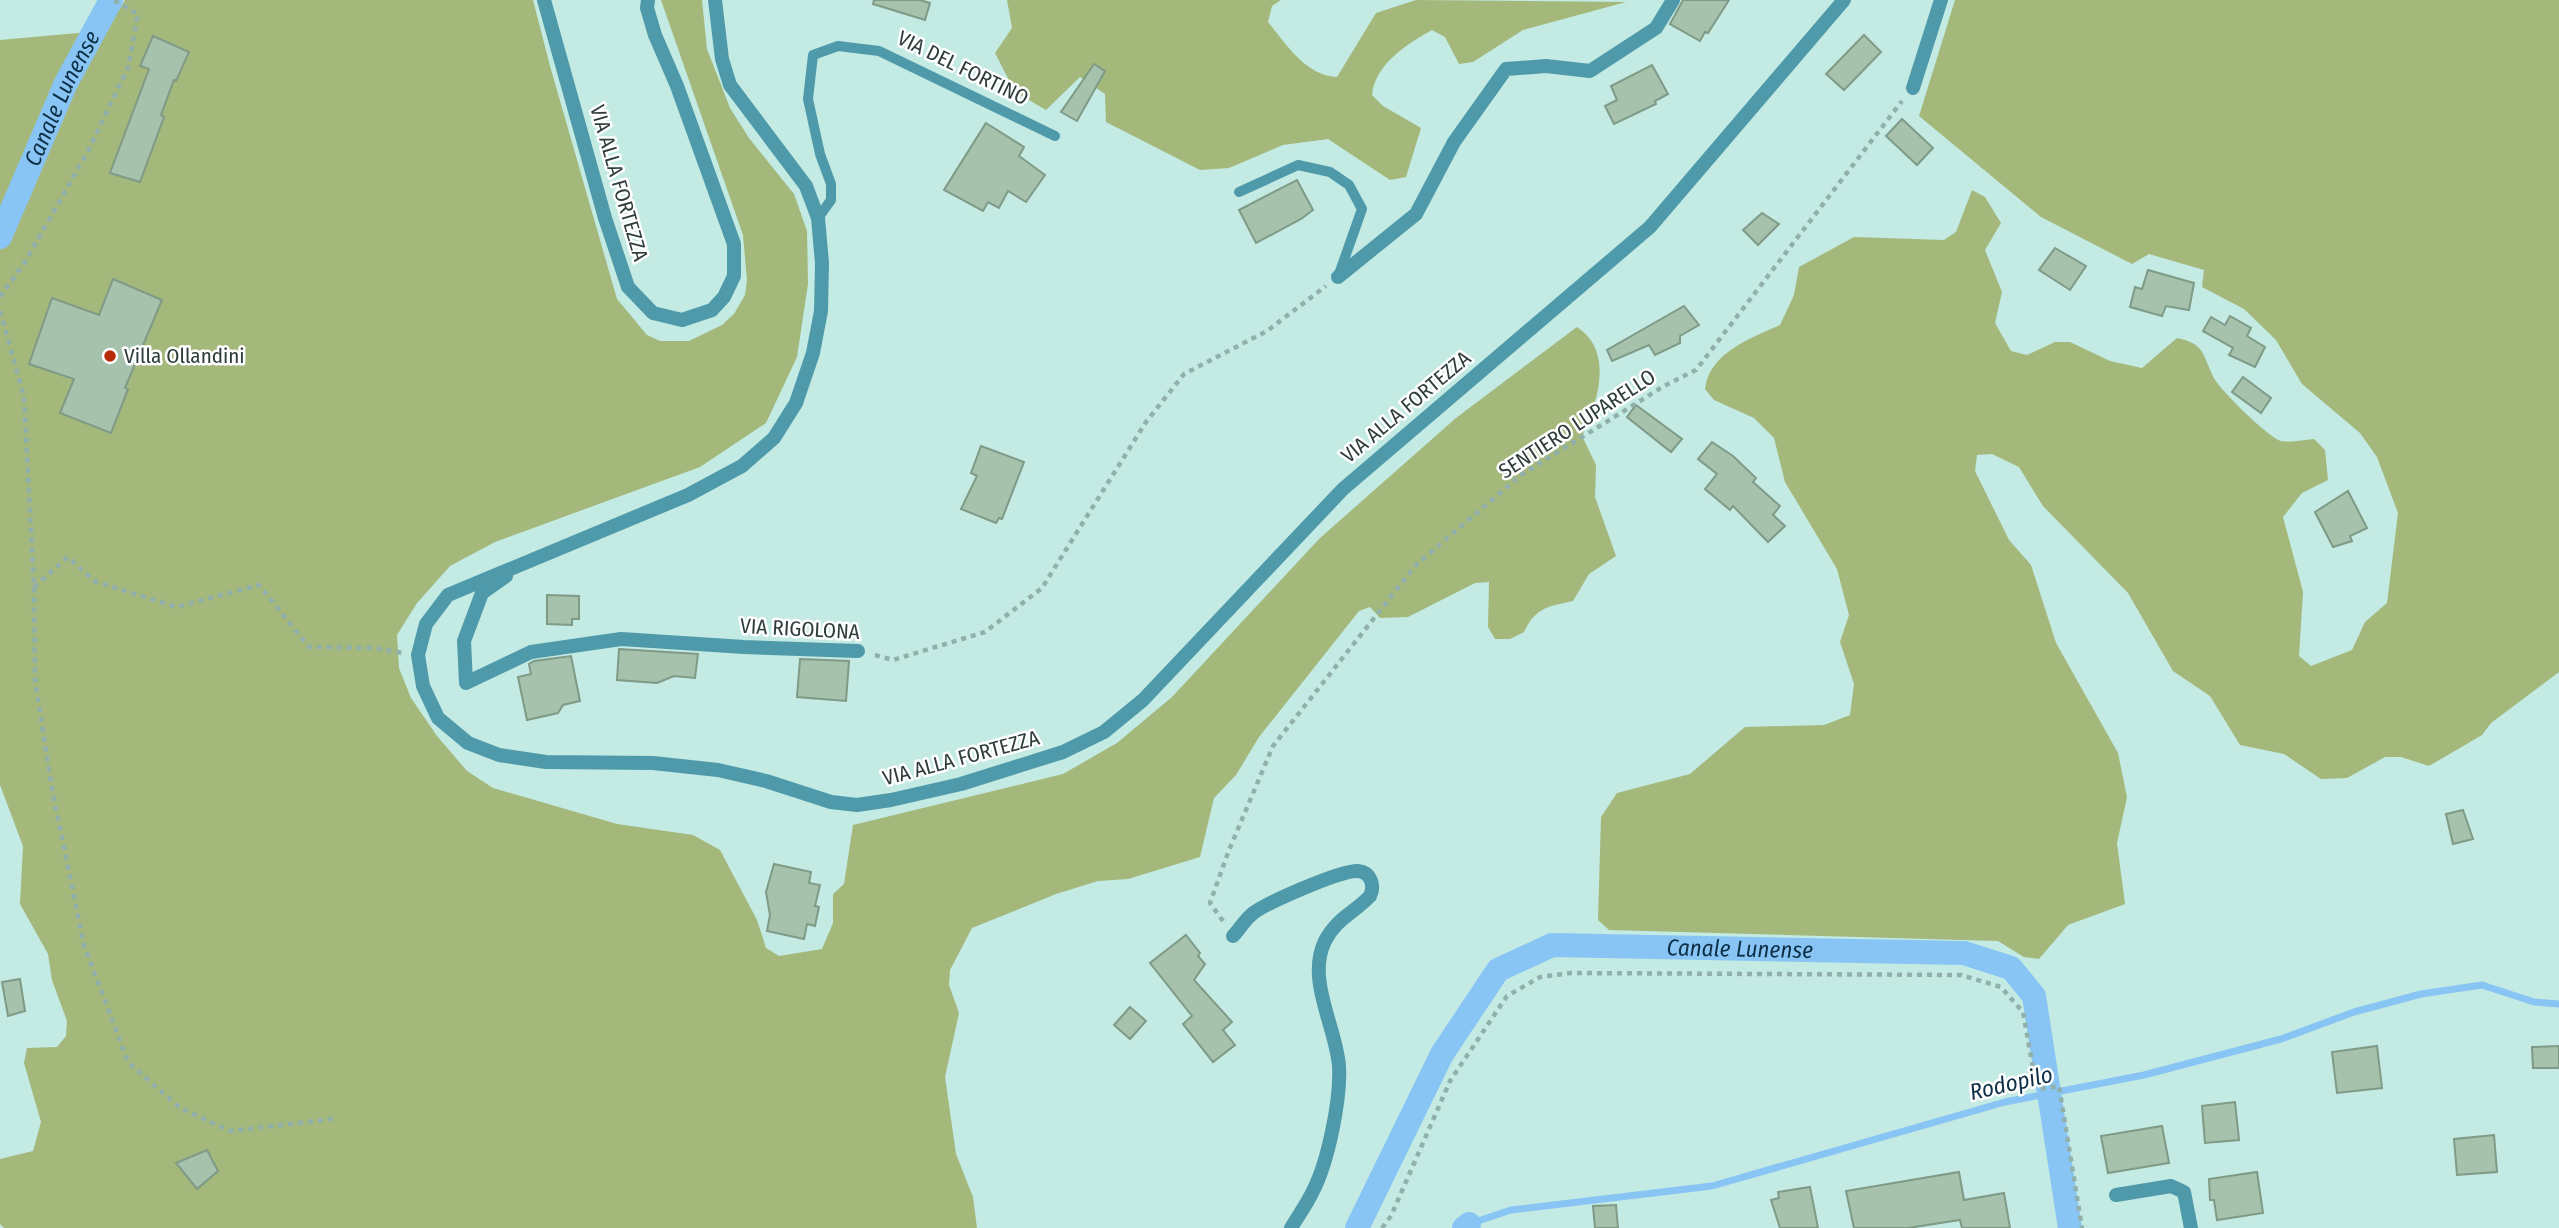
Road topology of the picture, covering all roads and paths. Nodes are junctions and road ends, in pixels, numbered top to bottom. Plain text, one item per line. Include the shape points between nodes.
1 (113, 0) edge
2 (544, 0) edge
3 (648, 0) edge
4 (715, 0) edge
5 (1673, 0) edge
6 (1844, 0) edge
7 (1941, 0) edge
8 (1913, 88) joint
9 (1055, 136) dead end
10 (1239, 192) dead end
11 (818, 218) junction
12 (1338, 277) junction
13 (0, 298) edge
14 (0, 311) edge
15 (531, 560) junction
16 (34, 587) junction
17 (858, 651) joint
18 (418, 655) junction
19 (1233, 936) joint
20 (333, 1119) dead end
21 (2116, 1195) dead end
22 (1291, 1228) edge
23 (1382, 1228) edge
24 (2082, 1228) edge
25 (2191, 1228) edge

1 - 13 path via 138,14 128,68 87,153
2 - 3 street, VIA ALLA FORTEZZA via 628,287 653,313 682,320 712,310 724,297 734,276 734,244 655,35
4 - 11 street, VIA ALLA FORTEZZA via 730,85 807,186
5 - 12 street via 1656,28 1590,71 1546,66 1506,69 1454,142 1416,214
6 - 18 street, VIA ALLA FORTEZZA via 1650,227 1343,489 1143,700 1104,732 1063,752 961,784 858,804 831,802 718,770 512,758 468,743 438,718 423,686
7 - 8 street
8 - 19 path, SENTIERO LUPARELLO via 1696,370 1521,475 1416,565 1273,746 1210,903
9 - 11 lane, VIA DEL FORTINO via 879,51 838,46 813,55 808,99 831,184 831,200
10 - 12 lane via 1298,165 1330,172 1349,184 1362,209
11 - 15 street, VIA ALLA FORTEZZA via 821,311 813,353 796,403 774,438 742,466 688,495
12 - 17 path, VIA RIGOLONA via 1267,331 1184,374 1146,422 1042,588 985,632 893,660
14 - 16 path via 24,397
15 - 17 street, VIA RIGOLONA via 482,593 464,641 466,683 531,652 621,639
15 - 18 street, VIA ALLA FORTEZZA via 447,595 426,624
16 - 18 path via 68,557 94,581 176,607 259,584 309,647 375,648
16 - 20 path via 35,680 52,789 84,945 128,1062 180,1108 230,1131
19 - 22 street via 1251,914 1296,892 1356,871 1371,880 1370,896 1340,919 1324,942 1319,962 1339,1066 1333,1132 1314,1190
21 - 25 street via 2171,1186 2180,1189
23 - 24 path via 1450,1081 1507,996 1540,977 1571,973 1961,975 2001,987 2023,1012 2036,1085 2039,1089 2059,1086

